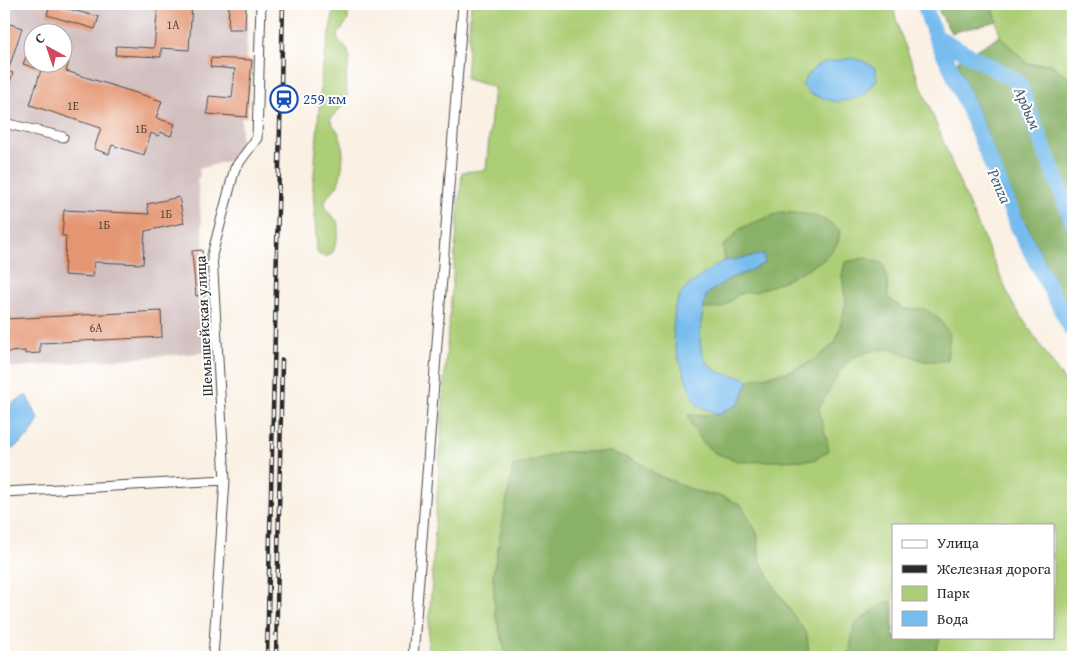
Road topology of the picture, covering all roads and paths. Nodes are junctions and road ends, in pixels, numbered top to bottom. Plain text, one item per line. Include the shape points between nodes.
1 (261, 4) edge
2 (463, 4) edge
3 (4, 123) edge
4 (63, 137) dead end
5 (225, 480) junction
6 (4, 492) edge
7 (213, 657) edge
8 (413, 657) edge

1 - 5 street, Шемышейская улица via 257,138 235,168 212,255
2 - 8 street
3 - 4 street
5 - 6 street
5 - 7 street, Шемышейская улица

